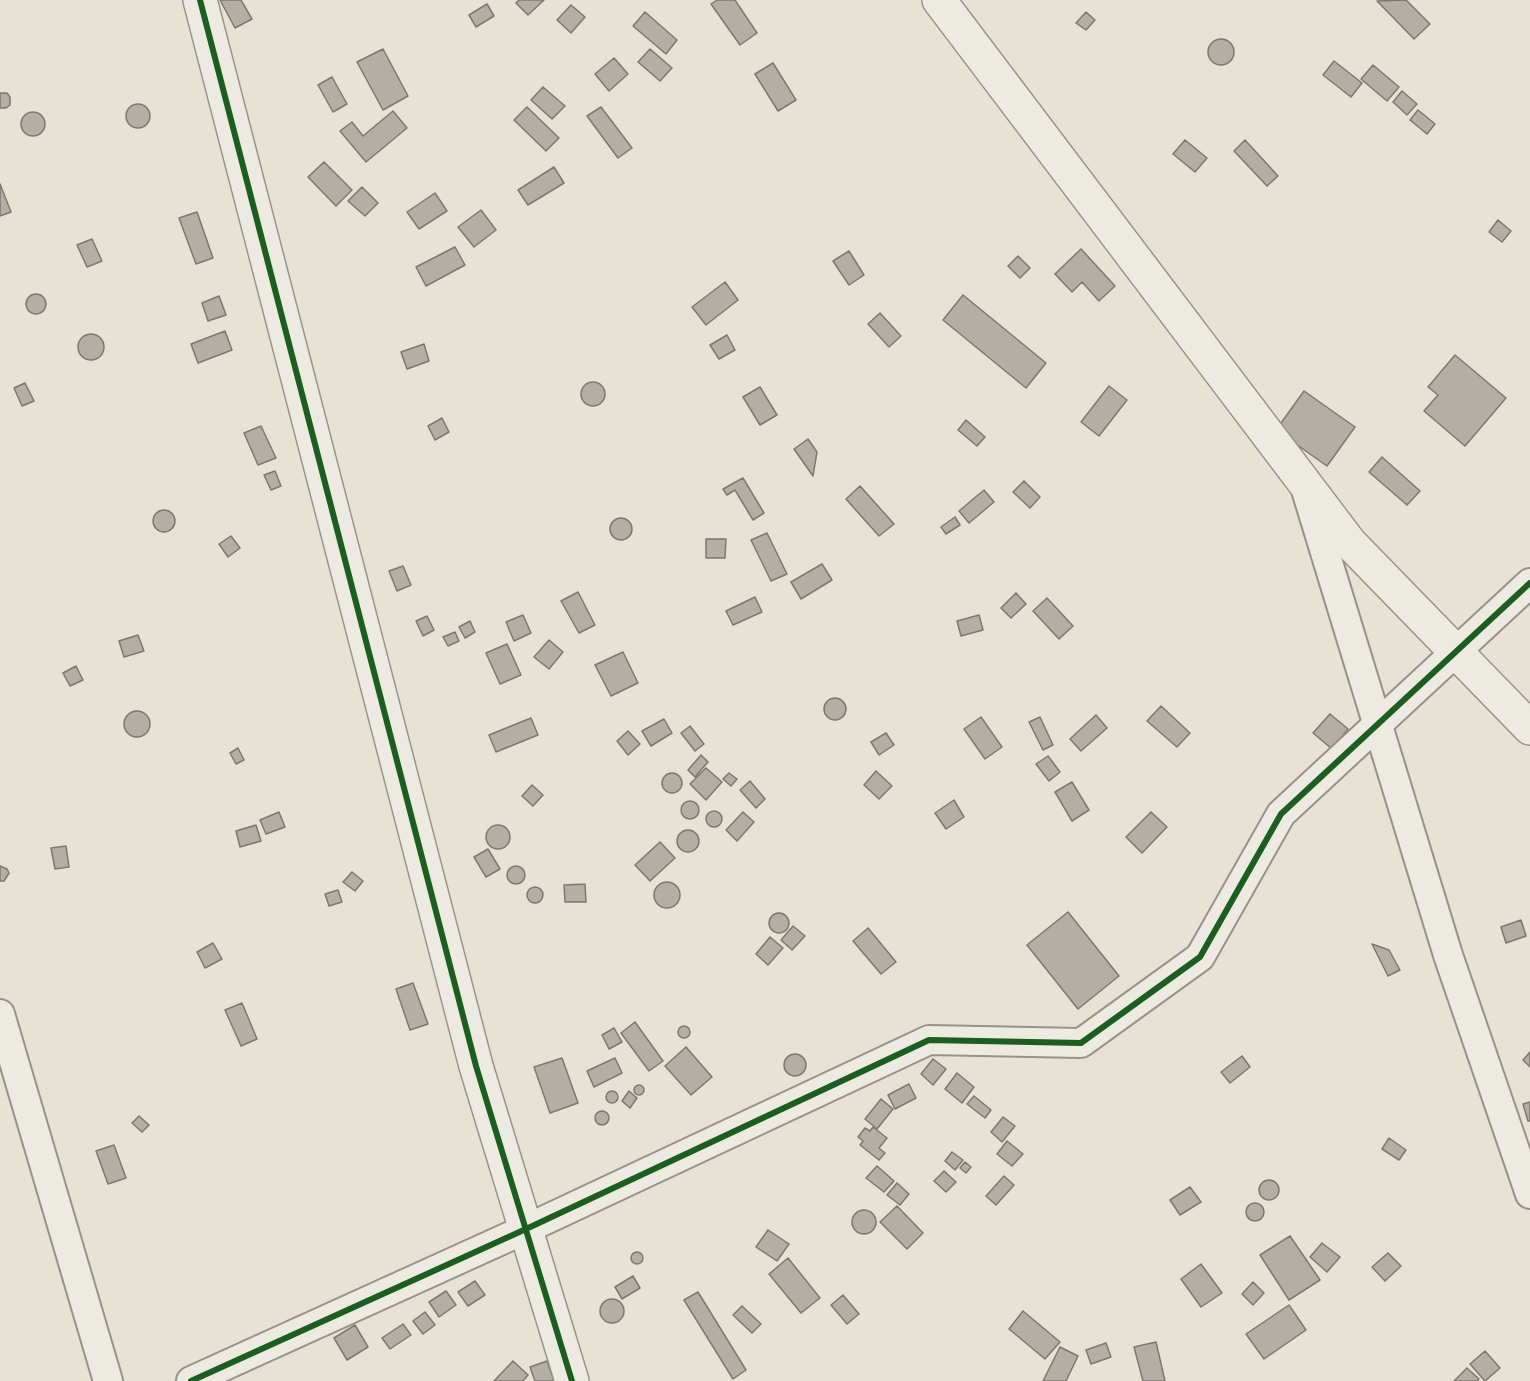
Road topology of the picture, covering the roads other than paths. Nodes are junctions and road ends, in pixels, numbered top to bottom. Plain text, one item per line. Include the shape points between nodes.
1 (200, 0) edge
2 (939, 0) edge
3 (1304, 481) junction
4 (1530, 583) edge
5 (1456, 652) junction
6 (1378, 723) junction
7 (1530, 728) edge
8 (0, 1014) edge
9 (1530, 1194) edge
10 (526, 1229) junction
11 (108, 1381) edge
12 (191, 1381) edge
13 (572, 1381) edge

1 - 10 street via 476,1066
2 - 3 street
3 - 5 street via 1350,543
3 - 6 street
4 - 5 street
5 - 6 street
5 - 7 street
6 - 9 street via 1448,954
6 - 10 street via 1281,814 1200,957 1081,1043 929,1040
8 - 11 street
10 - 12 street
10 - 13 street

